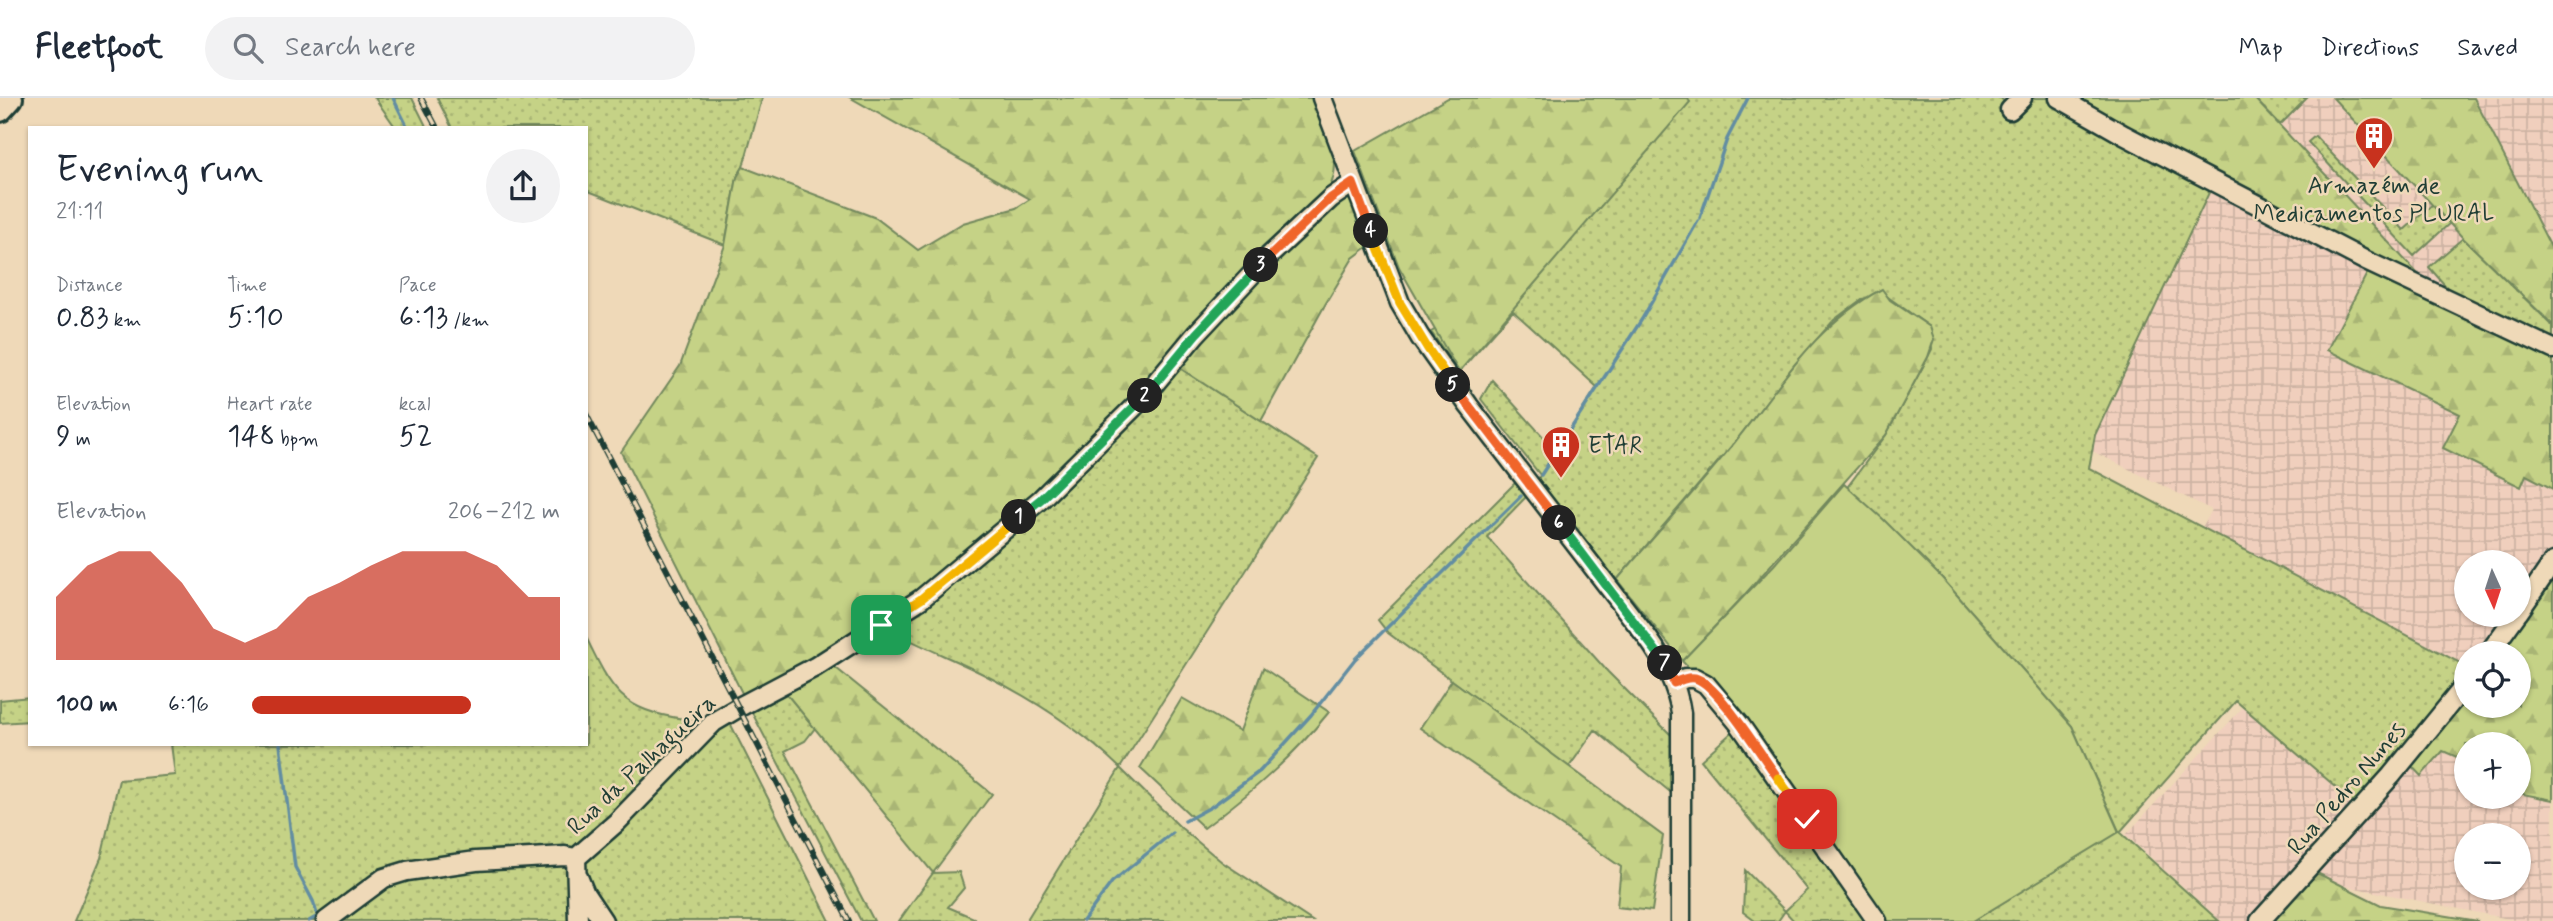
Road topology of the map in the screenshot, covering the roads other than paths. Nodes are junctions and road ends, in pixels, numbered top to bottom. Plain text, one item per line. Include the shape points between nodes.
1 (10, 98) edge
2 (1322, 98) edge
3 (2059, 98) edge
4 (0, 109) edge
5 (1353, 183) junction
6 (2553, 349) edge
7 (2553, 562) edge
8 (2531, 594) edge
9 (1674, 683) junction
10 (2454, 699) edge
11 (576, 858) junction
12 (578, 877) junction
13 (1872, 919) edge
14 (326, 921) edge
15 (578, 921) edge
16 (603, 921) edge
17 (1681, 921) edge
18 (2260, 921) edge

1 - 4 highway
2 - 5 street
3 - 6 street via 2366,261
5 - 9 street via 1400,303 1428,349 1647,637
5 - 11 street, Rua da Palhagueira via 1269,256 1141,400 1041,499 921,599 815,667 715,722
7 - 8 street
9 - 13 street via 1695,678 1706,684 1735,718
9 - 17 street via 1681,713
10 - 18 street, Rua Pedro Nunes
11 - 12 street
11 - 14 street, Rua da Palhagueira via 476,861 407,871 384,878
12 - 15 street
12 - 16 street

